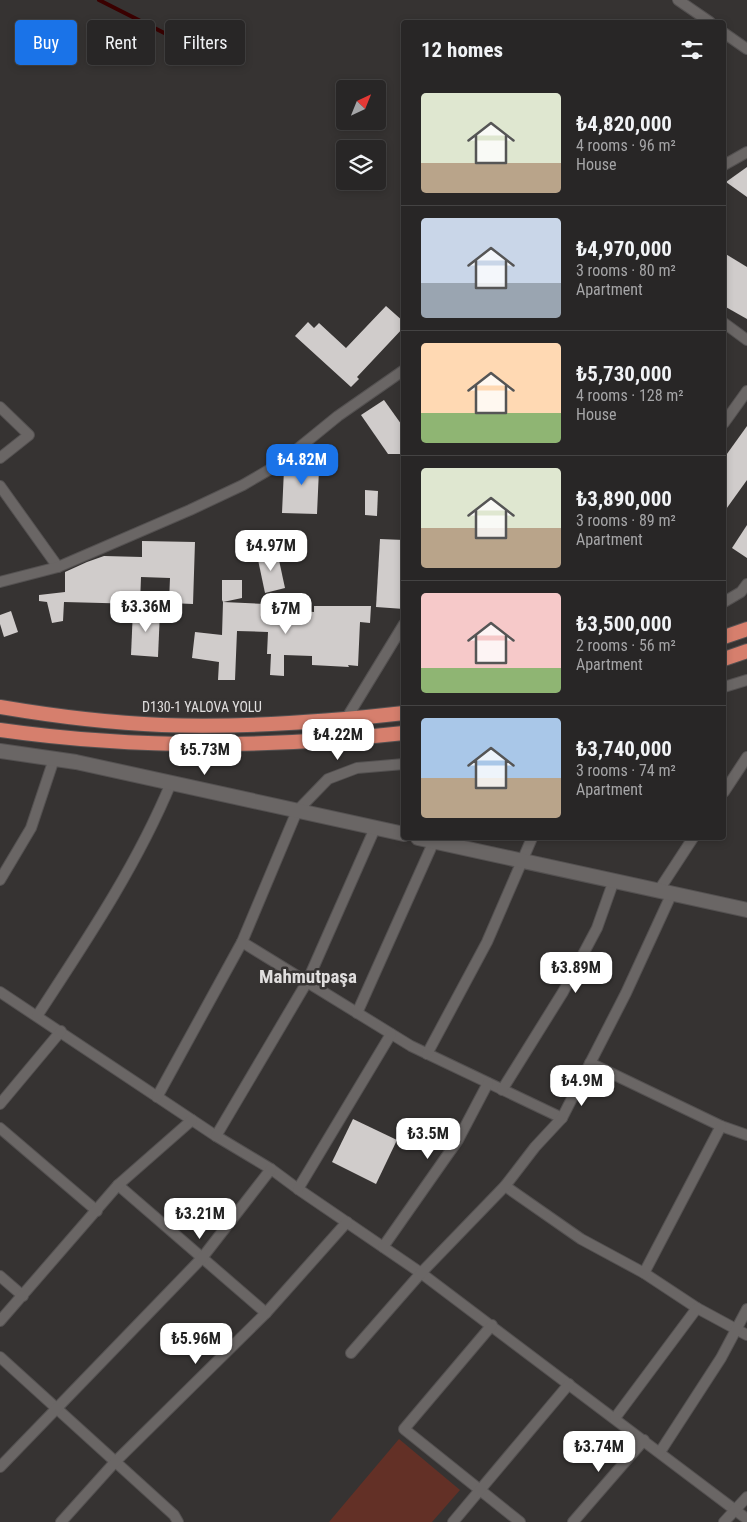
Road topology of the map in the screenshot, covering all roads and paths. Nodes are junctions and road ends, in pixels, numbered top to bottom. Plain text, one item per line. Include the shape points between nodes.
1 (678, 0) edge
2 (707, 20) edge
3 (726, 33) edge
4 (747, 49) edge
5 (747, 152) edge
6 (726, 164) edge
7 (726, 324) edge
8 (747, 340) edge
9 (401, 372) edge
10 (747, 391) edge
11 (0, 407) edge
12 (726, 420) edge
13 (0, 458) edge
14 (0, 486) edge
15 (58, 567) junction
16 (0, 582) edge
17 (747, 584) edge
18 (726, 601) edge
19 (401, 629) edge
20 (747, 629) edge
21 (726, 636) edge
22 (747, 651) edge
23 (726, 658) edge
24 (747, 680) edge
25 (726, 686) edge
26 (0, 707) edge
27 (401, 713) edge
28 (346, 719) junction
29 (0, 730) edge
30 (401, 733) edge
31 (0, 751) edge
32 (747, 757) edge
33 (54, 759) junction
34 (401, 764) edge
35 (171, 783) junction
36 (726, 789) edge
37 (297, 811) junction
38 (375, 828) junction
39 (401, 833) edge
40 (429, 840) edge
41 (531, 840) edge
42 (692, 840) edge
43 (434, 841) junction
44 (523, 860) junction
45 (0, 880) edge
46 (614, 880) junction
47 (665, 891) junction
48 (747, 910) edge
49 (242, 942) junction
50 (307, 982) junction
51 (0, 992) edge
52 (357, 1013) junction
53 (36, 1016) junction
54 (61, 1031) junction
55 (392, 1034) junction
56 (427, 1054) junction
57 (590, 1063) junction
58 (488, 1083) junction
59 (502, 1090) junction
60 (157, 1097) junction
61 (0, 1104) edge
62 (562, 1118) junction
63 (192, 1120) junction
64 (721, 1126) junction
65 (0, 1128) edge
66 (747, 1135) edge
67 (216, 1136) junction
68 (271, 1169) junction
69 (118, 1185) junction
70 (505, 1186) junction
71 (298, 1189) junction
72 (97, 1211) junction
73 (347, 1222) junction
74 (384, 1247) junction
75 (202, 1258) junction
76 (421, 1272) junction
77 (644, 1273) junction
78 (0, 1276) edge
79 (22, 1296) junction
80 (696, 1308) junction
81 (747, 1309) edge
82 (266, 1313) junction
83 (0, 1321) edge
84 (492, 1326) junction
85 (737, 1331) junction
86 (747, 1335) edge
87 (351, 1353) dead end
88 (0, 1357) edge
89 (569, 1384) junction
90 (57, 1407) junction
91 (615, 1418) junction
92 (644, 1440) junction
93 (660, 1452) junction
94 (115, 1462) junction
95 (0, 1468) edge
96 (480, 1490) junction
97 (747, 1497) edge
98 (736, 1510) junction
99 (747, 1519) edge
100 (61, 1522) edge
101 (178, 1522) edge
102 (453, 1522) edge
103 (520, 1522) edge
104 (573, 1522) edge
105 (724, 1522) edge

1 - 2 street
3 - 4 street
5 - 6 street
7 - 8 street
9 - 15 street via 278,464 243,485
10 - 12 street
11 - 13 street via 29,435
14 - 15 street
15 - 16 street
17 - 18 street
19 - 28 street
20 - 21 highway
22 - 23 highway
24 - 25 street
26 - 28 highway, D130-1 YALOVA YOLU via 163,725
27 - 28 highway, D130-1 YALOVA YOLU
29 - 30 highway via 86,739 213,745 337,740
31 - 33 main road
32 - 36 street
33 - 35 main road
33 - 45 street via 31,828
34 - 37 street via 357,768 328,779
35 - 37 main road
35 - 53 street via 154,825 106,911
37 - 38 main road
37 - 49 street
38 - 39 main road
38 - 50 street
40 - 43 main road
41 - 44 street
42 - 47 street
43 - 44 main road
43 - 52 street
44 - 46 main road
44 - 56 street via 487,942
46 - 47 main road
46 - 59 street via 597,928
47 - 48 main road
47 - 57 street via 626,993
49 - 50 street
49 - 60 street
50 - 52 street
50 - 67 street
51 - 53 street
52 - 55 street
53 - 54 street
54 - 60 street
54 - 61 street
55 - 56 street
55 - 71 street
56 - 58 street
57 - 62 street
57 - 64 street
58 - 59 street
58 - 74 street via 458,1140
59 - 62 street
60 - 63 street
62 - 70 street
63 - 67 street
63 - 69 street
64 - 66 street
64 - 77 street
65 - 72 street
67 - 68 street
68 - 71 street
68 - 75 street
69 - 72 street
69 - 75 street
70 - 76 street
70 - 77 street via 581,1239
71 - 73 street
72 - 79 street
73 - 74 street
73 - 82 street
74 - 76 street
75 - 82 street
75 - 90 street
76 - 84 street
76 - 87 street
77 - 80 street
78 - 79 street
79 - 83 street
80 - 85 street
80 - 91 street
81 - 85 street
82 - 94 street
84 - 89 street
84 - 96 street via 404,1429
85 - 86 street
85 - 93 street
88 - 90 street
89 - 91 street
89 - 96 street
90 - 94 street
90 - 95 street
91 - 92 street
92 - 93 street
92 - 104 street
93 - 98 street
94 - 100 street
94 - 101 street
96 - 102 street
96 - 103 street
97 - 98 street
98 - 99 street
98 - 105 street

